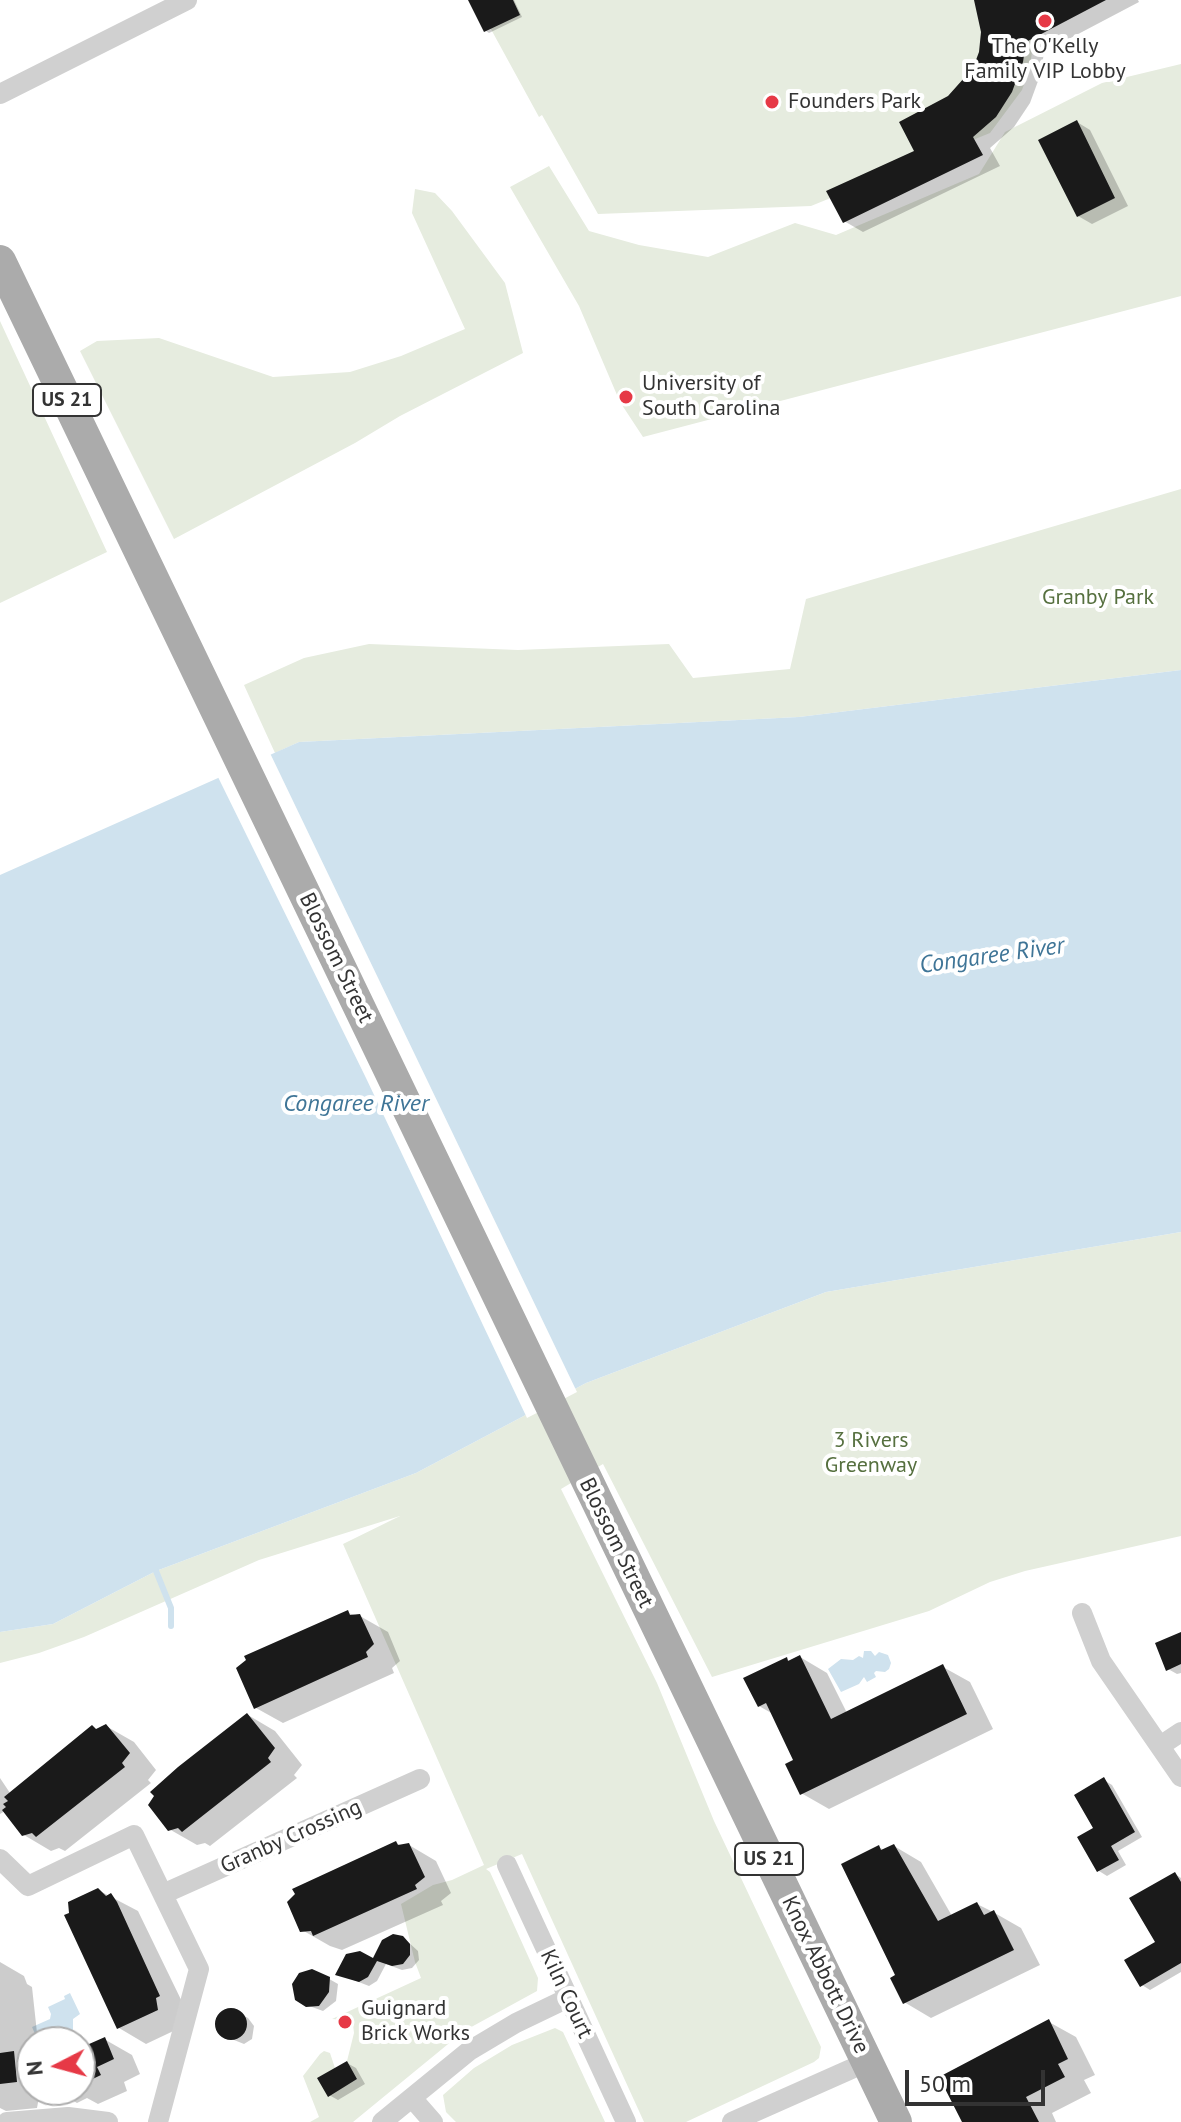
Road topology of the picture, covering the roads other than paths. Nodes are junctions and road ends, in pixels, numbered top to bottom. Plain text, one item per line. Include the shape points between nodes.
1 (187, 0) edge
2 (0, 94) edge
3 (0, 261) edge
4 (1082, 1613) dead end
5 (671, 1656) joint
6 (1181, 1732) edge
7 (1160, 1746) junction
8 (1181, 1777) edge
9 (420, 1779) dead end
10 (0, 1859) edge
11 (507, 1865) dead end
12 (163, 1894) junction
13 (568, 1998) junction
14 (867, 2062) junction
15 (412, 2098) junction
16 (7, 2122) edge
17 (108, 2122) edge
18 (158, 2122) edge
19 (382, 2122) edge
20 (433, 2122) edge
21 (626, 2122) edge
22 (732, 2122) edge
23 (896, 2122) edge

1 - 2 street
3 - 5 main road, Blossom Street / US 21
4 - 7 street via 1101,1661
5 - 14 main road, Knox Abbott Drive / US 21
6 - 7 street
7 - 8 street
9 - 12 street, Granby Crossing
10 - 12 street via 28,1886 134,1835
11 - 13 street, Kiln Court
12 - 18 street via 199,1969
13 - 15 street via 469,2051
13 - 21 street, Kiln Court
14 - 22 street
14 - 23 main road, Knox Abbott Drive / US 21
15 - 19 street
15 - 20 street
16 - 17 street via 68,2117

